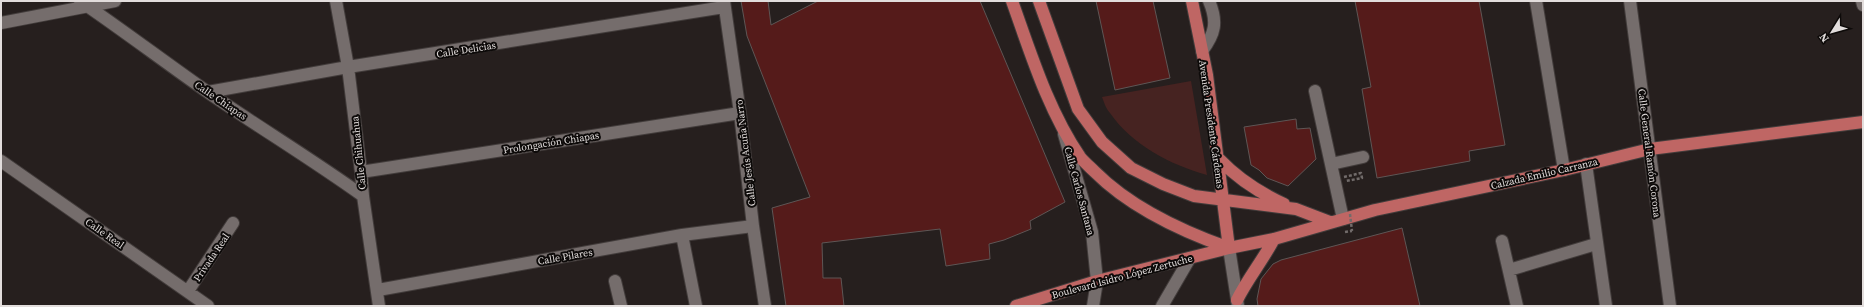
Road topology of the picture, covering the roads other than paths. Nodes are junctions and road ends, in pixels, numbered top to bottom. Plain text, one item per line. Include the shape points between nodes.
1 (115, 1) edge
2 (336, 1) edge
3 (1012, 1) edge
4 (1036, 1) edge
5 (1039, 1) edge
6 (1192, 1) edge
7 (1209, 1) edge
8 (1536, 1) edge
9 (1630, 1) edge
10 (1863, 1) edge
11 (84, 3) edge
12 (724, 4) edge
13 (1863, 5) edge
14 (1045, 17) junction
15 (1, 23) edge
16 (1202, 51) junction
17 (348, 67) junction
18 (208, 92) junction
19 (1315, 92) dead end
20 (740, 113) junction
21 (1863, 122) edge
22 (1061, 125) junction
23 (1650, 148) junction
24 (1363, 157) dead end
25 (1219, 159) junction
26 (1, 161) edge
27 (1331, 164) junction
28 (1586, 164) junction
29 (1564, 170) junction
30 (361, 172) junction
31 (363, 196) junction
32 (1222, 200) junction
33 (1296, 209) junction
34 (1346, 216) junction
35 (1330, 222) junction
36 (233, 224) dead end
37 (753, 226) junction
38 (682, 235) junction
39 (1274, 239) junction
40 (1502, 241) dead end
41 (1596, 244) junction
42 (1229, 248) junction
43 (1190, 258) junction
44 (1509, 270) junction
45 (615, 281) dead end
46 (1097, 282) junction
47 (378, 290) junction
48 (188, 291) junction
49 (1237, 303) edge
50 (208, 306) edge
51 (379, 306) edge
52 (621, 306) edge
53 (696, 306) edge
54 (765, 306) edge
55 (1016, 306) edge
56 (1093, 306) edge
57 (1162, 306) edge
58 (1517, 306) edge
59 (1606, 306) edge
60 (1670, 306) edge

1 - 11 street
2 - 17 street, Calle Chihuahua
3 - 22 main road via 1044,88
4 - 14 main road
5 - 14 main road
6 - 16 main road, Avenida Presidente Cárdenas
7 - 16 street via 1214,28 1210,40
8 - 29 street
9 - 23 street, Calle General Ramón Corona
10 - 13 street
11 - 15 street
11 - 18 street, Calle Chiapas
12 - 17 street, Calle Delicias
12 - 20 street, Calle Jesús Acuña Narro
14 - 32 main road via 1078,108 1102,142 1131,168 1163,184 1194,196
16 - 25 main road, Avenida Presidente Cárdenas
17 - 18 street, Calle Delicias
17 - 30 street, Calle Chihuahua
18 - 31 street, Calle Chiapas
19 - 27 street
20 - 30 street, Prolongación Chiapas
20 - 37 street, Calle Jesús Acuña Narro
21 - 23 main road, Calzada Emilio Carranza
22 - 42 main road via 1081,158 1112,188 1175,226
22 - 46 street, Calle Carlos Santana via 1092,232
23 - 28 main road, Calzada Emilio Carranza
23 - 60 street, Calle General Ramón Corona
24 - 27 street
25 - 32 main road, Avenida Presidente Cárdenas
25 - 33 main road via 1248,184
26 - 48 street, Calle Real
27 - 34 street
28 - 29 main road, Calzada Emilio Carranza
28 - 41 street
29 - 34 main road, Calzada Emilio Carranza
30 - 31 street, Calle Chihuahua
31 - 47 street, Calle Chihuahua
32 - 33 main road
32 - 42 main road, Avenida Presidente Cárdenas
33 - 35 main road
34 - 35 main road, Calzada Emilio Carranza
35 - 39 main road, Calzada Emilio Carranza
36 - 48 street, Privada Real
37 - 38 street, Calle Pilares
37 - 54 street, Calle Jesús Acuña Narro
38 - 47 street, Calle Pilares
38 - 53 street
39 - 42 main road, Calzada Emilio Carranza
39 - 49 main road
40 - 44 street
41 - 44 street
41 - 59 street
42 - 43 main road, Boulevard Isidro López Zertuche
42 - 49 street
43 - 46 main road, Boulevard Isidro López Zertuche
43 - 57 street
44 - 58 street
45 - 52 street
46 - 55 main road, Boulevard Isidro López Zertuche
46 - 56 street, Calle Carlos Santana
47 - 51 street, Calle Chihuahua
48 - 50 street, Calle Real

